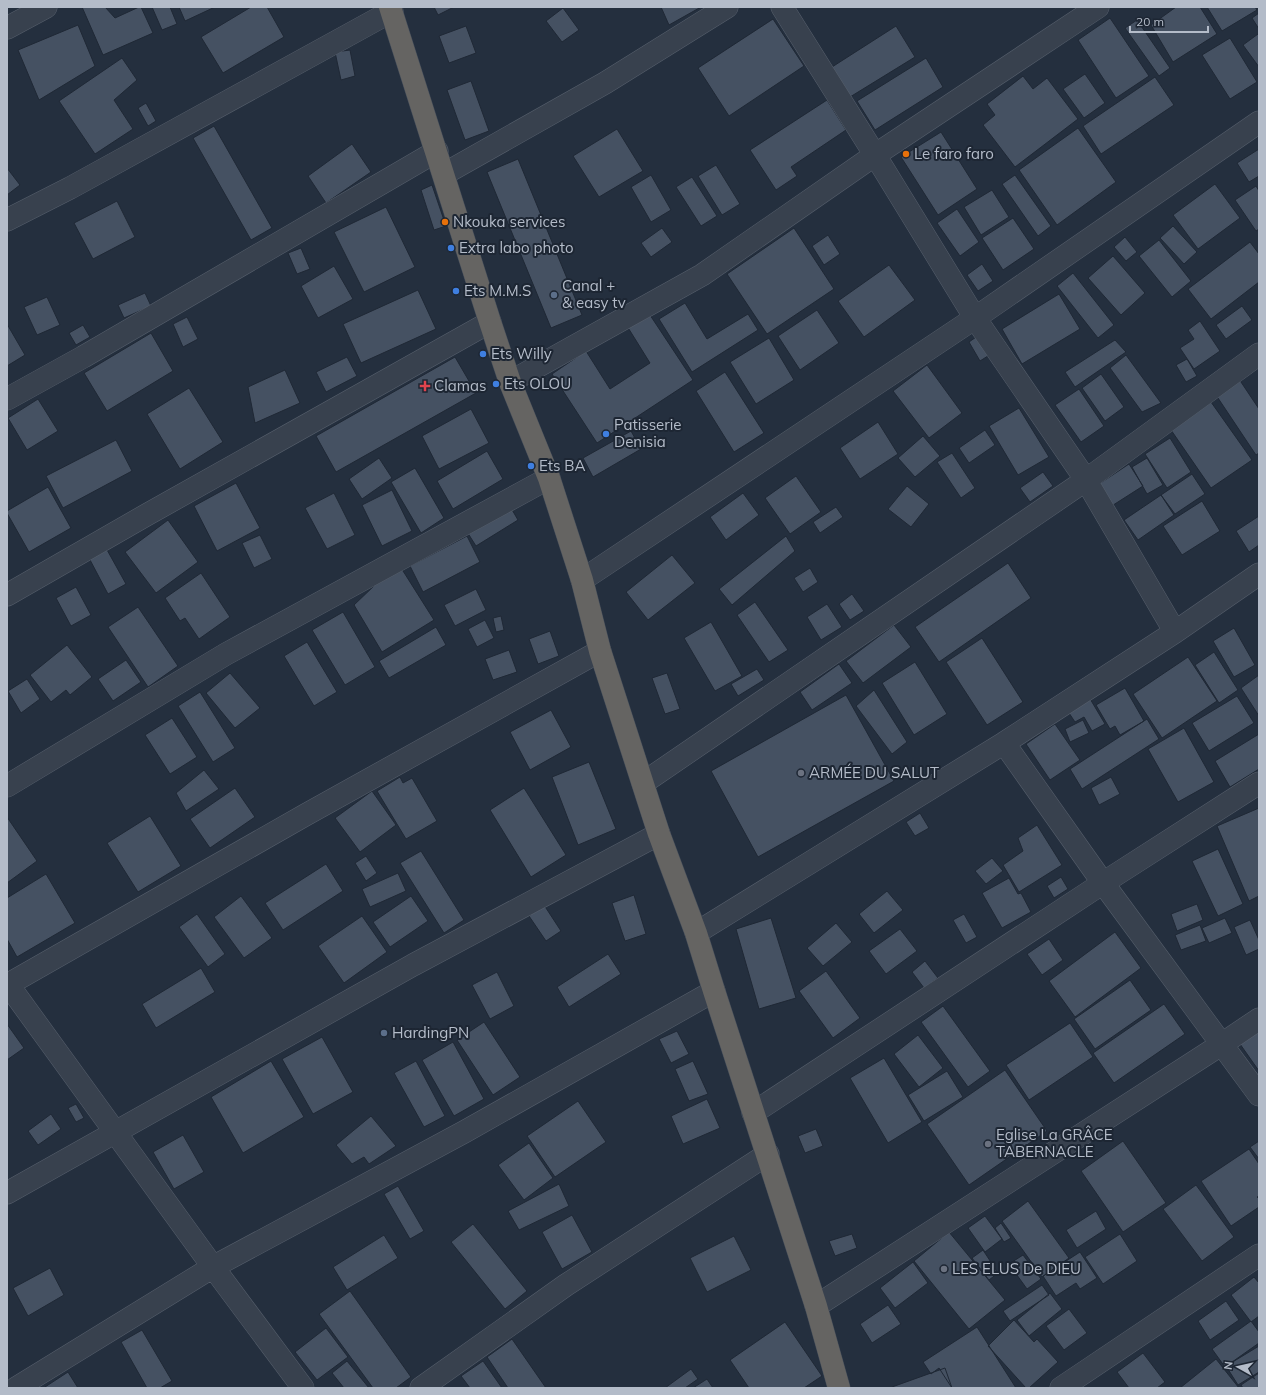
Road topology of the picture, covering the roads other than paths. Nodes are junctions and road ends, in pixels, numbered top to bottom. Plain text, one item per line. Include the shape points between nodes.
1 (46, 7) edge
2 (726, 7) edge
3 (782, 7) edge
4 (1098, 7) edge
5 (391, 9) edge
6 (7, 28) edge
7 (1259, 122) edge
8 (437, 151) junction
9 (875, 155) junction
10 (444, 174) junction
11 (7, 220) edge
12 (975, 318) junction
13 (490, 322) junction
14 (1259, 354) edge
15 (510, 382) junction
16 (7, 399) edge
17 (549, 478) junction
18 (1086, 480) junction
19 (1259, 574) edge
20 (582, 580) junction
21 (7, 595) edge
22 (1175, 632) junction
23 (600, 651) junction
24 (1004, 743) junction
25 (643, 783) junction
26 (1259, 783) edge
27 (7, 786) edge
28 (659, 834) junction
29 (1104, 882) junction
30 (696, 933) junction
31 (7, 984) edge
32 (714, 991) junction
33 (1259, 1019) edge
34 (1222, 1044) junction
35 (1259, 1095) edge
36 (753, 1113) junction
37 (116, 1132) junction
38 (768, 1154) junction
39 (7, 1193) edge
40 (1259, 1255) edge
41 (213, 1267) junction
42 (816, 1306) junction
43 (16, 1388) edge
44 (303, 1388) edge
45 (421, 1388) edge
46 (839, 1388) edge
47 (1060, 1388) edge

1 - 6 street
2 - 10 street via 606,83
3 - 9 street
4 - 9 street
5 - 8 highway
5 - 11 street via 70,188
7 - 12 street
8 - 10 highway
8 - 16 street
9 - 12 street
9 - 15 street via 702,275
10 - 13 highway
12 - 18 street
12 - 20 street
13 - 15 highway
13 - 21 street
14 - 18 street
15 - 17 highway
17 - 20 highway
17 - 27 street via 226,654
18 - 22 street
18 - 25 street
19 - 22 street
20 - 23 highway
22 - 24 street
23 - 25 highway
23 - 31 street
24 - 29 street
24 - 30 street
25 - 28 highway
26 - 29 street
28 - 30 highway
28 - 37 street via 413,965
29 - 34 street
29 - 36 street
30 - 32 highway
31 - 37 street
32 - 36 highway
32 - 41 street via 464,1132
33 - 34 street
34 - 35 street
34 - 42 street
36 - 38 highway
37 - 39 street
37 - 41 street
38 - 42 highway
38 - 45 street via 566,1285
40 - 47 street
41 - 43 street
41 - 44 street
42 - 46 highway

